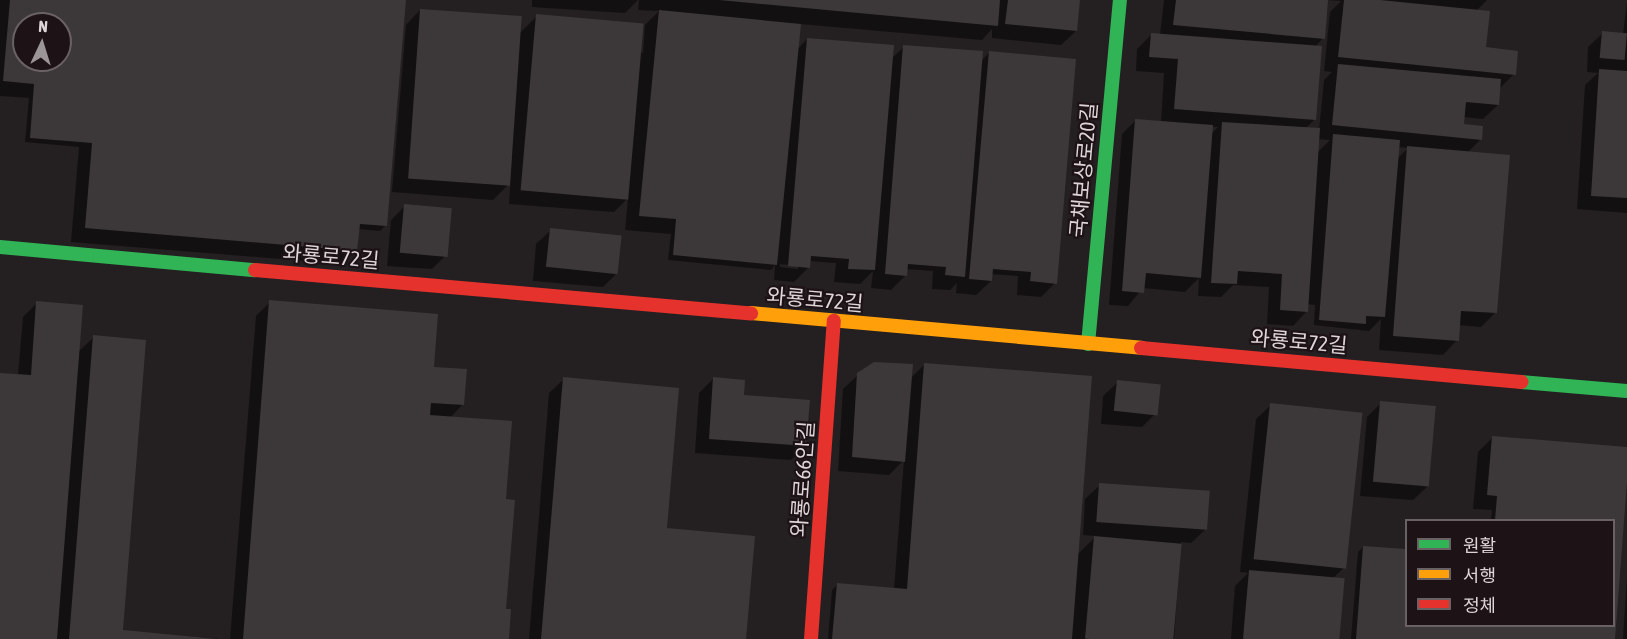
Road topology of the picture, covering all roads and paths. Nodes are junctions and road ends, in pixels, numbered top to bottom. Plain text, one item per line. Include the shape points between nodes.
1 (1120, 0) edge
2 (0, 247) edge
3 (834, 321) junction
4 (1088, 344) junction
5 (1627, 391) edge
6 (812, 639) edge

1 - 4 street, 국채보상로20길
2 - 3 street, 와룡로72길
3 - 4 street, 와룡로72길
3 - 6 street, 와룡로66안길
4 - 5 street, 와룡로72길

